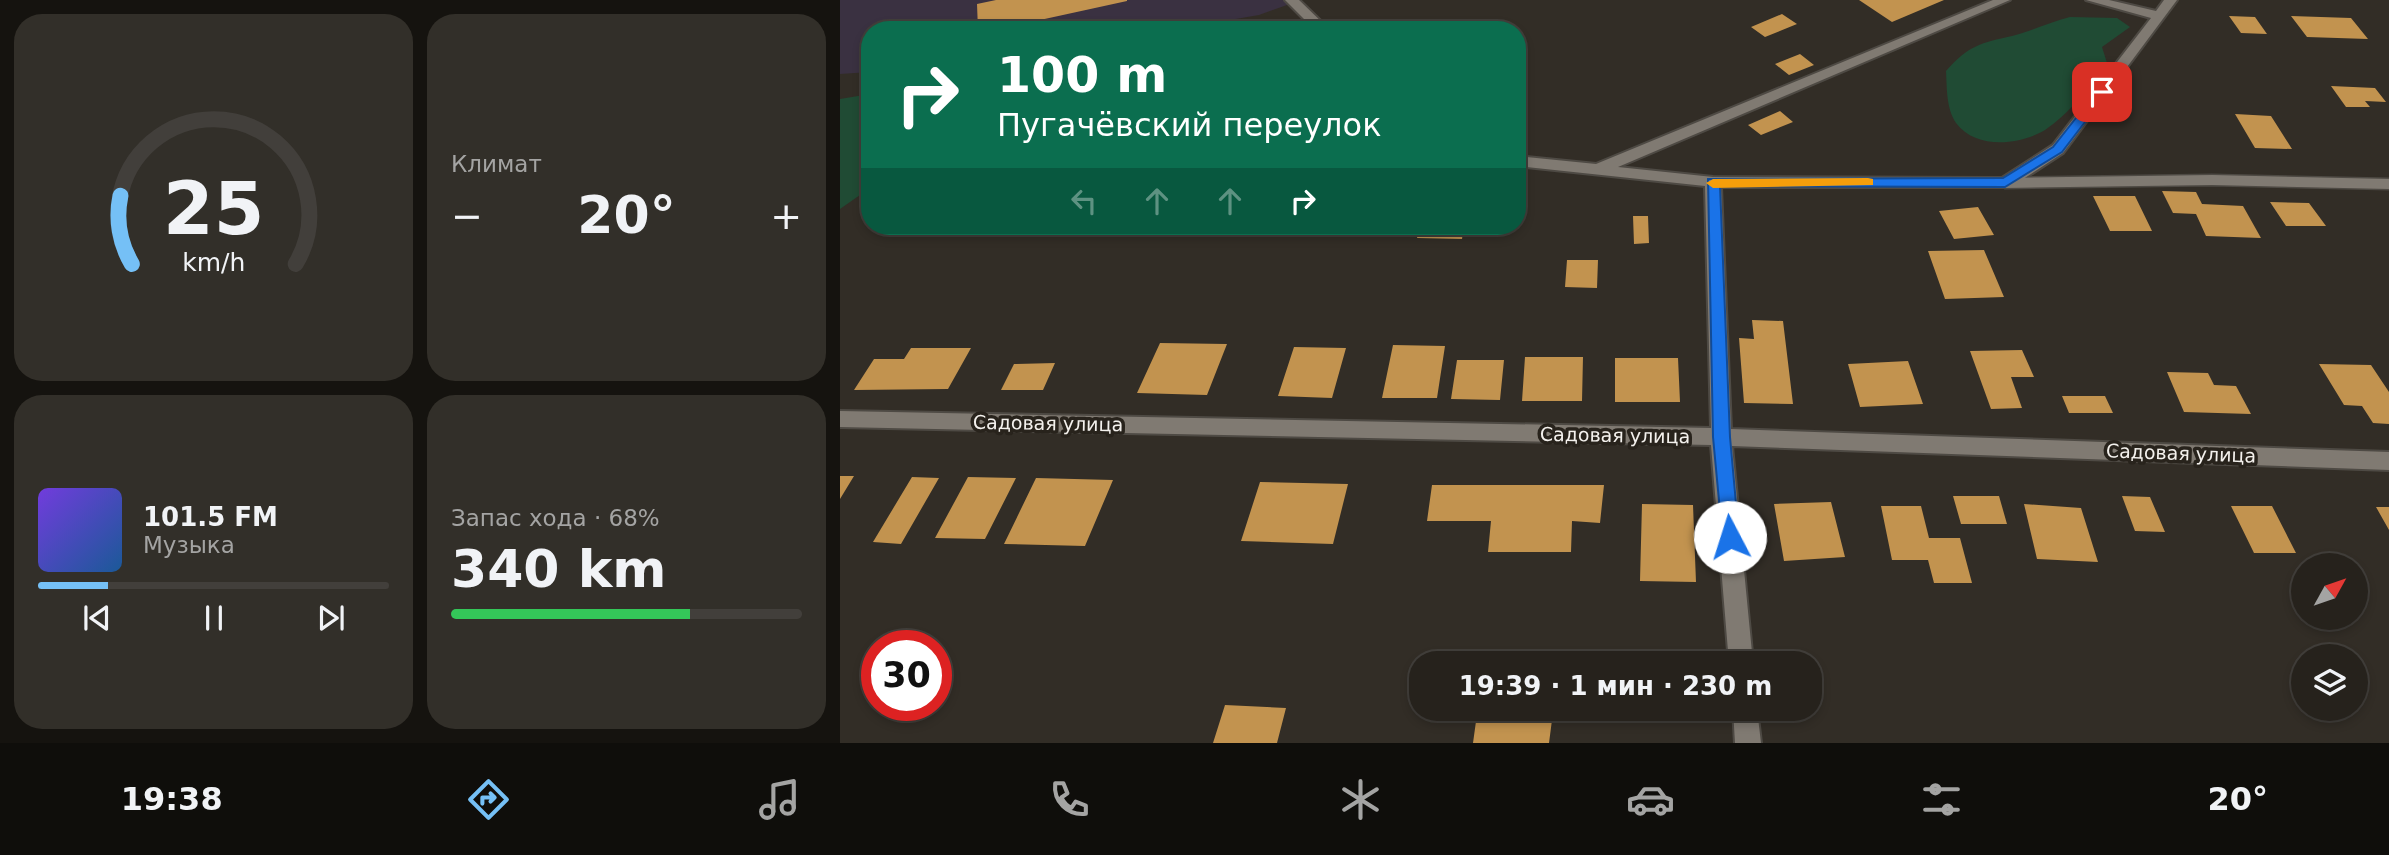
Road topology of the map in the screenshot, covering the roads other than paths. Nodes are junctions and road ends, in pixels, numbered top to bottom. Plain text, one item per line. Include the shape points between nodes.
1 (1291, 0) edge
2 (2004, 0) edge
3 (2092, 0) edge
4 (2171, 0) edge
5 (2161, 16) junction
6 (1313, 21) edge
7 (1526, 162) edge
8 (1597, 170) junction
9 (1713, 182) junction
10 (2005, 183) junction
11 (2389, 184) edge
12 (840, 419) edge
13 (1721, 437) junction
14 (2389, 461) edge
15 (1740, 651) edge
16 (1746, 721) edge
17 (1748, 743) edge

1 - 6 street
2 - 8 street
3 - 5 street
4 - 5 street
5 - 10 street via 2058,149
7 - 8 street
8 - 9 street
9 - 10 street
9 - 13 street
10 - 11 lane via 2212,180
12 - 13 street, Садовая улица
13 - 14 street, Садовая улица
13 - 15 street
16 - 17 street

